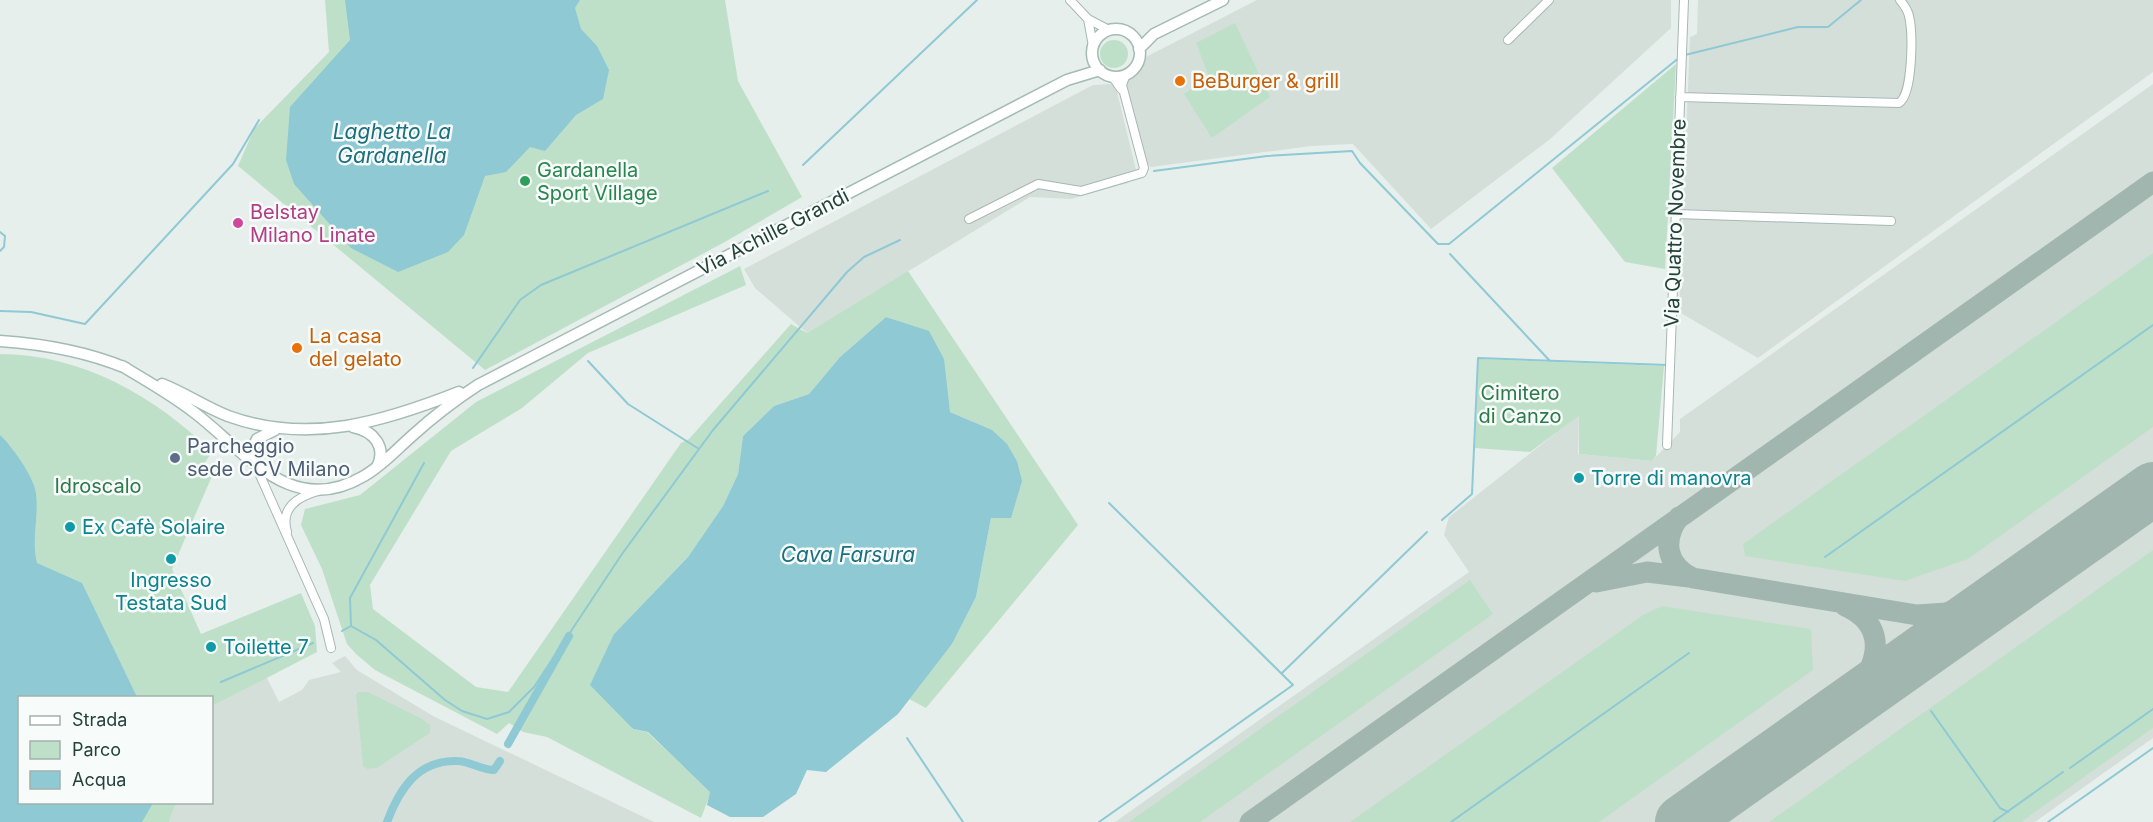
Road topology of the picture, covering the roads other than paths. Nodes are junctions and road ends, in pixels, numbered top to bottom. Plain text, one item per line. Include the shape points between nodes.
1 (1070, 0) edge
2 (1223, 0) edge
3 (1549, 0) edge
4 (1684, 0) edge
5 (1900, 0) edge
6 (1088, 19) junction
7 (1108, 30) junction
8 (1155, 34) junction
9 (1133, 37) junction
10 (1508, 40) dead end
11 (1139, 49) junction
12 (1093, 52) junction
13 (1100, 70) junction
14 (1126, 74) junction
15 (1112, 76) junction
16 (1068, 80) junction
17 (1123, 92) junction
18 (1680, 97) junction
19 (1676, 214) junction
20 (969, 219) dead end
21 (1891, 221) dead end
22 (0, 341) edge
23 (122, 366) junction
24 (478, 385) junction
25 (351, 427) junction
26 (282, 429) junction
27 (1667, 445) dead end
28 (254, 463) junction
29 (376, 468) junction
30 (338, 486) junction
31 (296, 560) junction
32 (331, 648) dead end

1 - 6 street
2 - 8 main road
3 - 10 street
4 - 18 street, Via Quattro Novembre
5 - 18 street via 1910,22 1909,81 1906,98 1895,105
6 - 7 street
6 - 12 street
7 - 9 main road via 1122,30
7 - 12 main road, Via Achille Grandi via 1097,38
8 - 9 main road
8 - 11 main road
9 - 11 main road
11 - 14 main road via 1137,63
12 - 13 main road
12 - 16 main road, Via Achille Grandi
13 - 15 main road
13 - 16 main road, Via Achille Grandi
14 - 15 main road
14 - 17 street
15 - 17 street
16 - 24 main road, Via Achille Grandi
17 - 20 street via 1144,168 1140,174 1081,191 1038,184
18 - 19 street, Via Quattro Novembre
19 - 21 street
19 - 27 street, Via Quattro Novembre
22 - 23 main road via 57,346
23 - 26 main road via 226,415
23 - 28 main road, Via Achille Grandi via 190,409
24 - 25 main road, Via Achille Grandi via 422,407
24 - 29 main road, Via Achille Grandi via 441,410
25 - 26 main road, Via Achille Grandi
25 - 29 main road via 363,429 377,440 381,452
26 - 28 main road via 268,431 257,439 252,450
28 - 30 main road, Via Achille Grandi via 265,474 288,485 314,489
28 - 31 street
29 - 30 main road, Via Achille Grandi via 362,478
30 - 31 street via 303,495 288,509 286,526
31 - 32 street via 324,619

